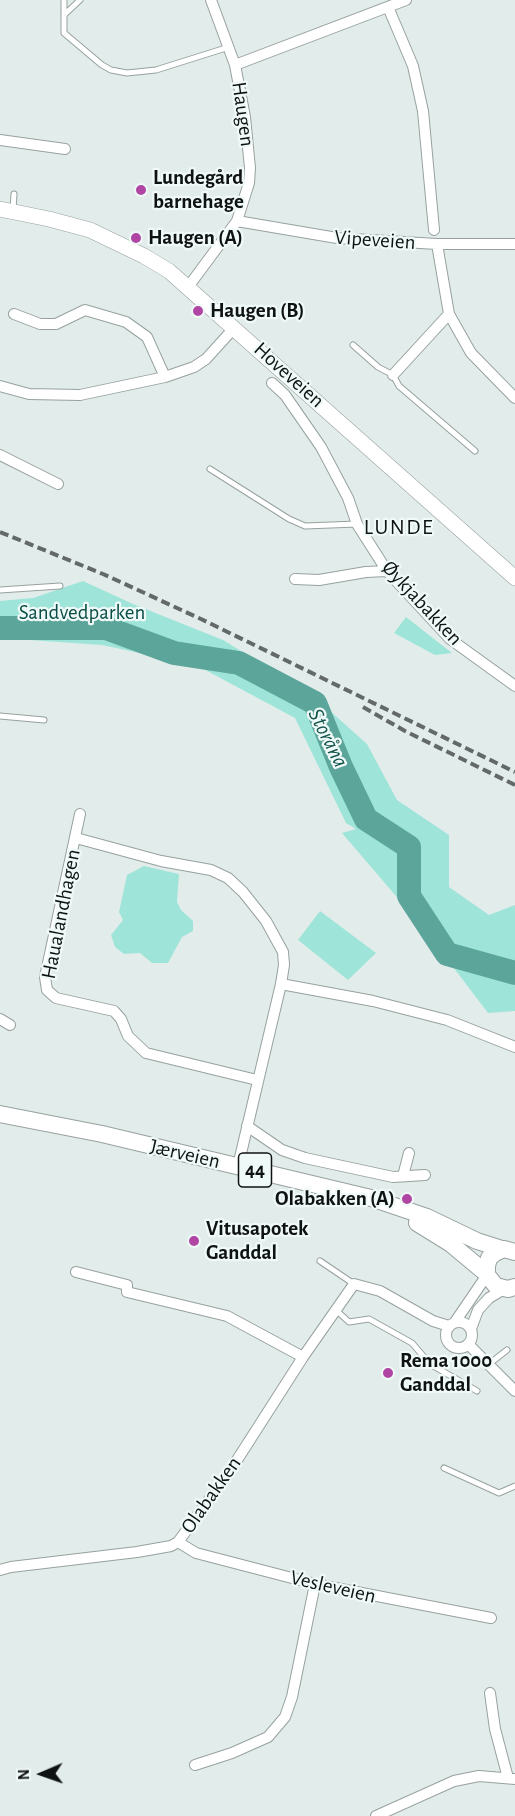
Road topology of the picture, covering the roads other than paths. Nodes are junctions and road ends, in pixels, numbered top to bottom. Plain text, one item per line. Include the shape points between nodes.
1 (64, 0) edge
2 (80, 0) edge
3 (212, 0) edge
4 (406, 0) edge
5 (388, 7) junction
6 (64, 15) junction
7 (229, 47) junction
8 (235, 65) junction
9 (0, 140) edge
10 (65, 149) dead end
11 (14, 194) dead end
12 (6, 210) edge
13 (237, 221) junction
14 (434, 230) dead end
15 (437, 244) junction
16 (515, 244) edge
17 (188, 287) junction
18 (14, 314) dead end
19 (449, 314) junction
20 (235, 327) junction
21 (353, 345) dead end
22 (393, 375) junction
23 (165, 377) junction
24 (272, 383) dead end
25 (0, 386) edge
26 (515, 398) edge
27 (475, 451) dead end
28 (0, 455) edge
29 (210, 469) dead end
30 (58, 484) dead end
31 (357, 524) junction
32 (387, 571) junction
33 (515, 578) edge
34 (295, 579) dead end
35 (60, 586) dead end
36 (0, 590) edge
37 (515, 686) edge
38 (0, 716) edge
39 (44, 720) dead end
40 (80, 814) dead end
41 (76, 838) junction
42 (281, 984) junction
43 (0, 1019) edge
44 (10, 1025) dead end
45 (515, 1047) edge
46 (257, 1080) junction
47 (0, 1116) edge
48 (247, 1126) junction
49 (409, 1153) dead end
50 (238, 1166) junction
51 (425, 1175) dead end
52 (403, 1176) junction
53 (509, 1248) edge
54 (320, 1261) dead end
55 (76, 1272) dead end
56 (487, 1274) junction
57 (354, 1284) junction
58 (512, 1288) edge
59 (337, 1311) junction
60 (452, 1324) junction
61 (471, 1329) junction
62 (468, 1344) junction
63 (507, 1350) dead end
64 (303, 1357) junction
65 (489, 1364) junction
66 (477, 1391) dead end
67 (515, 1391) edge
68 (444, 1468) dead end
69 (515, 1486) edge
70 (178, 1542) junction
71 (0, 1570) edge
72 (315, 1584) junction
73 (491, 1618) dead end
74 (490, 1693) dead end
75 (195, 1765) dead end
76 (512, 1778) edge
77 (376, 1816) edge

1 - 6 lane
2 - 6 lane
3 - 7 street, Haugen
4 - 5 street
5 - 8 street
5 - 14 street via 413,66 423,111
6 - 7 lane via 64,33 102,65 127,74 156,70
7 - 8 street, Haugen
8 - 13 street, Haugen via 245,112 250,168
9 - 10 street
11 - 12 lane
12 - 17 main road, Hoveveien via 98,234 144,256
13 - 15 street, Vipeveien via 337,238
13 - 17 street, Haugen
15 - 16 street, Vipeveien
15 - 19 street
17 - 20 main road, Hoveveien
18 - 23 street via 40,324 56,324 85,310 126,322 147,337
19 - 22 street
19 - 26 street via 471,353
20 - 23 street via 206,359
20 - 33 main road, Hoveveien
21 - 22 lane via 378,368
22 - 27 lane via 399,386
23 - 25 street via 80,395 29,394
24 - 31 street, Øykjabakken via 285,395 321,447
28 - 30 street
29 - 31 lane via 305,526
31 - 32 street, Øykjabakken
32 - 34 street via 319,580
32 - 37 street, Øykjabakken via 450,639
35 - 36 lane
38 - 39 lane
40 - 41 street, Haualandhagen
41 - 42 street via 211,870 228,878 266,921 283,952
41 - 46 street, Haualandhagen via 45,977 47,990 56,998 114,1011 129,1036 146,1053
42 - 45 street via 373,1000 447,1020
42 - 46 street
43 - 44 street
46 - 48 street
47 - 50 main road, Jærveien / 44 via 36,1120
47 - 56 main road, Jærveien / 44 via 35,1128 400,1217 452,1244
48 - 50 street
48 - 52 street via 282,1150 305,1158 393,1178
49 - 52 street
50 - 53 main road, Jærveien / 44 via 401,1207 477,1241
51 - 52 street
53 - 56 main road, 44 via 489,1258
54 - 57 lane
55 - 64 street via 127,1285 127,1292 227,1316
56 - 58 main road, 44 via 496,1286
56 - 60 street
57 - 59 street, Olabakken
57 - 60 street via 380,1291 434,1321
58 - 61 street via 489,1298 478,1310
59 - 64 street, Olabakken
59 - 66 lane via 349,1322 369,1319 412,1343 430,1364
60 - 61 street via 464,1322
60 - 62 street via 446,1334 450,1344 459,1348
61 - 62 street
62 - 65 street
63 - 65 lane
64 - 70 street, Olabakken via 230,1471
65 - 67 street
68 - 69 lane via 499,1493
70 - 71 street, Olabakken via 137,1552
70 - 72 street, Vesleveien via 196,1553
72 - 73 street, Vesleveien
72 - 75 street via 285,1718 268,1737
74 - 76 street via 495,1729
76 - 77 street via 479,1776 454,1781

